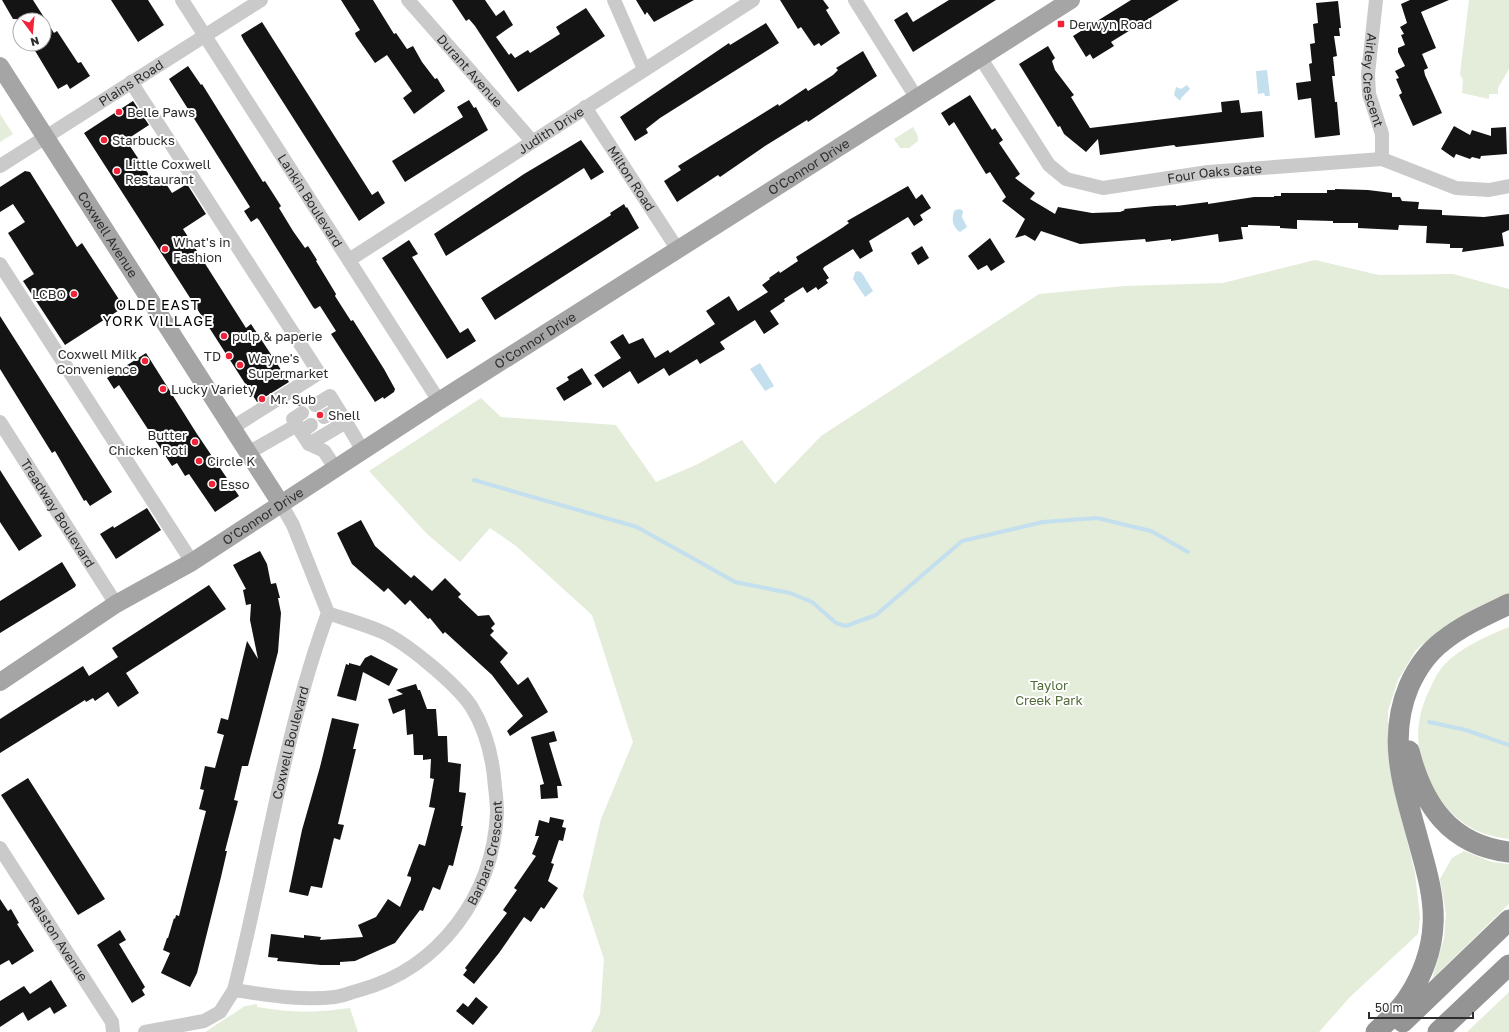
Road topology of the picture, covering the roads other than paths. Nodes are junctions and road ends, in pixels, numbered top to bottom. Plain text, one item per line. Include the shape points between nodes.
1 (182, 0) edge
2 (262, 0) edge
3 (408, 0) edge
4 (614, 0) edge
5 (753, 0) edge
6 (855, 0) edge
7 (1070, 0) edge
8 (1376, 0) edge
9 (205, 36) junction
10 (980, 58) junction
11 (0, 66) edge
12 (644, 69) junction
13 (131, 82) junction
14 (916, 97) junction
15 (585, 107) junction
16 (46, 136) junction
17 (532, 141) junction
18 (1382, 159) junction
19 (0, 166) edge
20 (1509, 186) edge
21 (678, 250) junction
22 (349, 260) junction
23 (0, 264) edge
24 (439, 401) junction
25 (316, 405) dead end
26 (338, 408) junction
27 (324, 417) dead end
28 (0, 422) edge
29 (346, 422) junction
30 (232, 428) junction
31 (309, 444) junction
32 (363, 451) junction
33 (248, 453) junction
34 (336, 469) junction
35 (281, 504) junction
36 (192, 562) junction
37 (116, 604) junction
38 (1509, 604) edge
39 (328, 613) junction
40 (1509, 617) edge
41 (0, 682) edge
42 (0, 848) edge
43 (1509, 852) edge
44 (1509, 920) edge
45 (1509, 965) edge
46 (234, 990) junction
47 (114, 1032) edge
48 (145, 1032) edge
49 (1376, 1032) edge
50 (1392, 1032) edge
51 (1438, 1032) edge

1 - 9 street, Lankin Boulevard
2 - 9 street, Plains Road
3 - 17 street, Durant Avenue
4 - 12 street
5 - 12 street, Judith Drive
6 - 14 street
7 - 10 main road, O'Connor Drive
8 - 18 street, Airley Crescent via 1368,74 1369,94 1382,134
9 - 13 street, Plains Road
9 - 22 street, Lankin Boulevard
10 - 14 main road, O'Connor Drive
10 - 18 street, Four Oaks Gate via 1049,165 1066,179 1103,188 1208,172
11 - 16 main road, Coxwell Avenue
12 - 15 street, Judith Drive
13 - 16 street, Plains Road
13 - 30 street via 320,373
14 - 21 main road, O'Connor Drive
15 - 17 street, Judith Drive
15 - 21 street, Milton Road
16 - 19 street, Plains Road
16 - 30 main road, Coxwell Avenue
17 - 22 street, Judith Drive
18 - 20 street, Four Oaks Gate via 1456,188 1489,190
21 - 24 main road, O'Connor Drive
22 - 24 street, Lankin Boulevard
23 - 36 street
24 - 32 main road, O'Connor Drive
25 - 26 street via 330,396
26 - 27 street
26 - 29 street
28 - 37 street, Treadway Boulevard
29 - 31 street
29 - 32 street
30 - 33 main road, Coxwell Avenue
31 - 33 street via 303,424
31 - 34 street via 324,451
32 - 34 main road, O'Connor Drive
33 - 35 main road, Coxwell Avenue
34 - 35 main road, O'Connor Drive
35 - 36 main road, O'Connor Drive
35 - 39 street via 293,525
36 - 37 main road, O'Connor Drive
37 - 41 main road, O'Connor Drive
38 - 49 highway via 1442,641 1424,658 1406,694 1398,727 1398,753 1403,783 1432,897 1433,926 1420,976 1408,998
39 - 46 street, Coxwell Boulevard via 312,657 279,789
39 - 46 street, Barbara Crescent via 382,632 419,655 450,683 470,706 486,738 493,764 497,812 492,849 482,880 461,919 428,957 404,973 378,985 335,997 279,997
40 - 43 highway via 1469,636 1431,669 1416,698 1408,736 1414,770 1426,799 1442,821 1461,836 1490,849
42 - 47 street, Ralston Avenue via 112,1022
44 - 50 highway
45 - 51 highway
46 - 48 street, Coxwell Boulevard via 220,1012 204,1021

